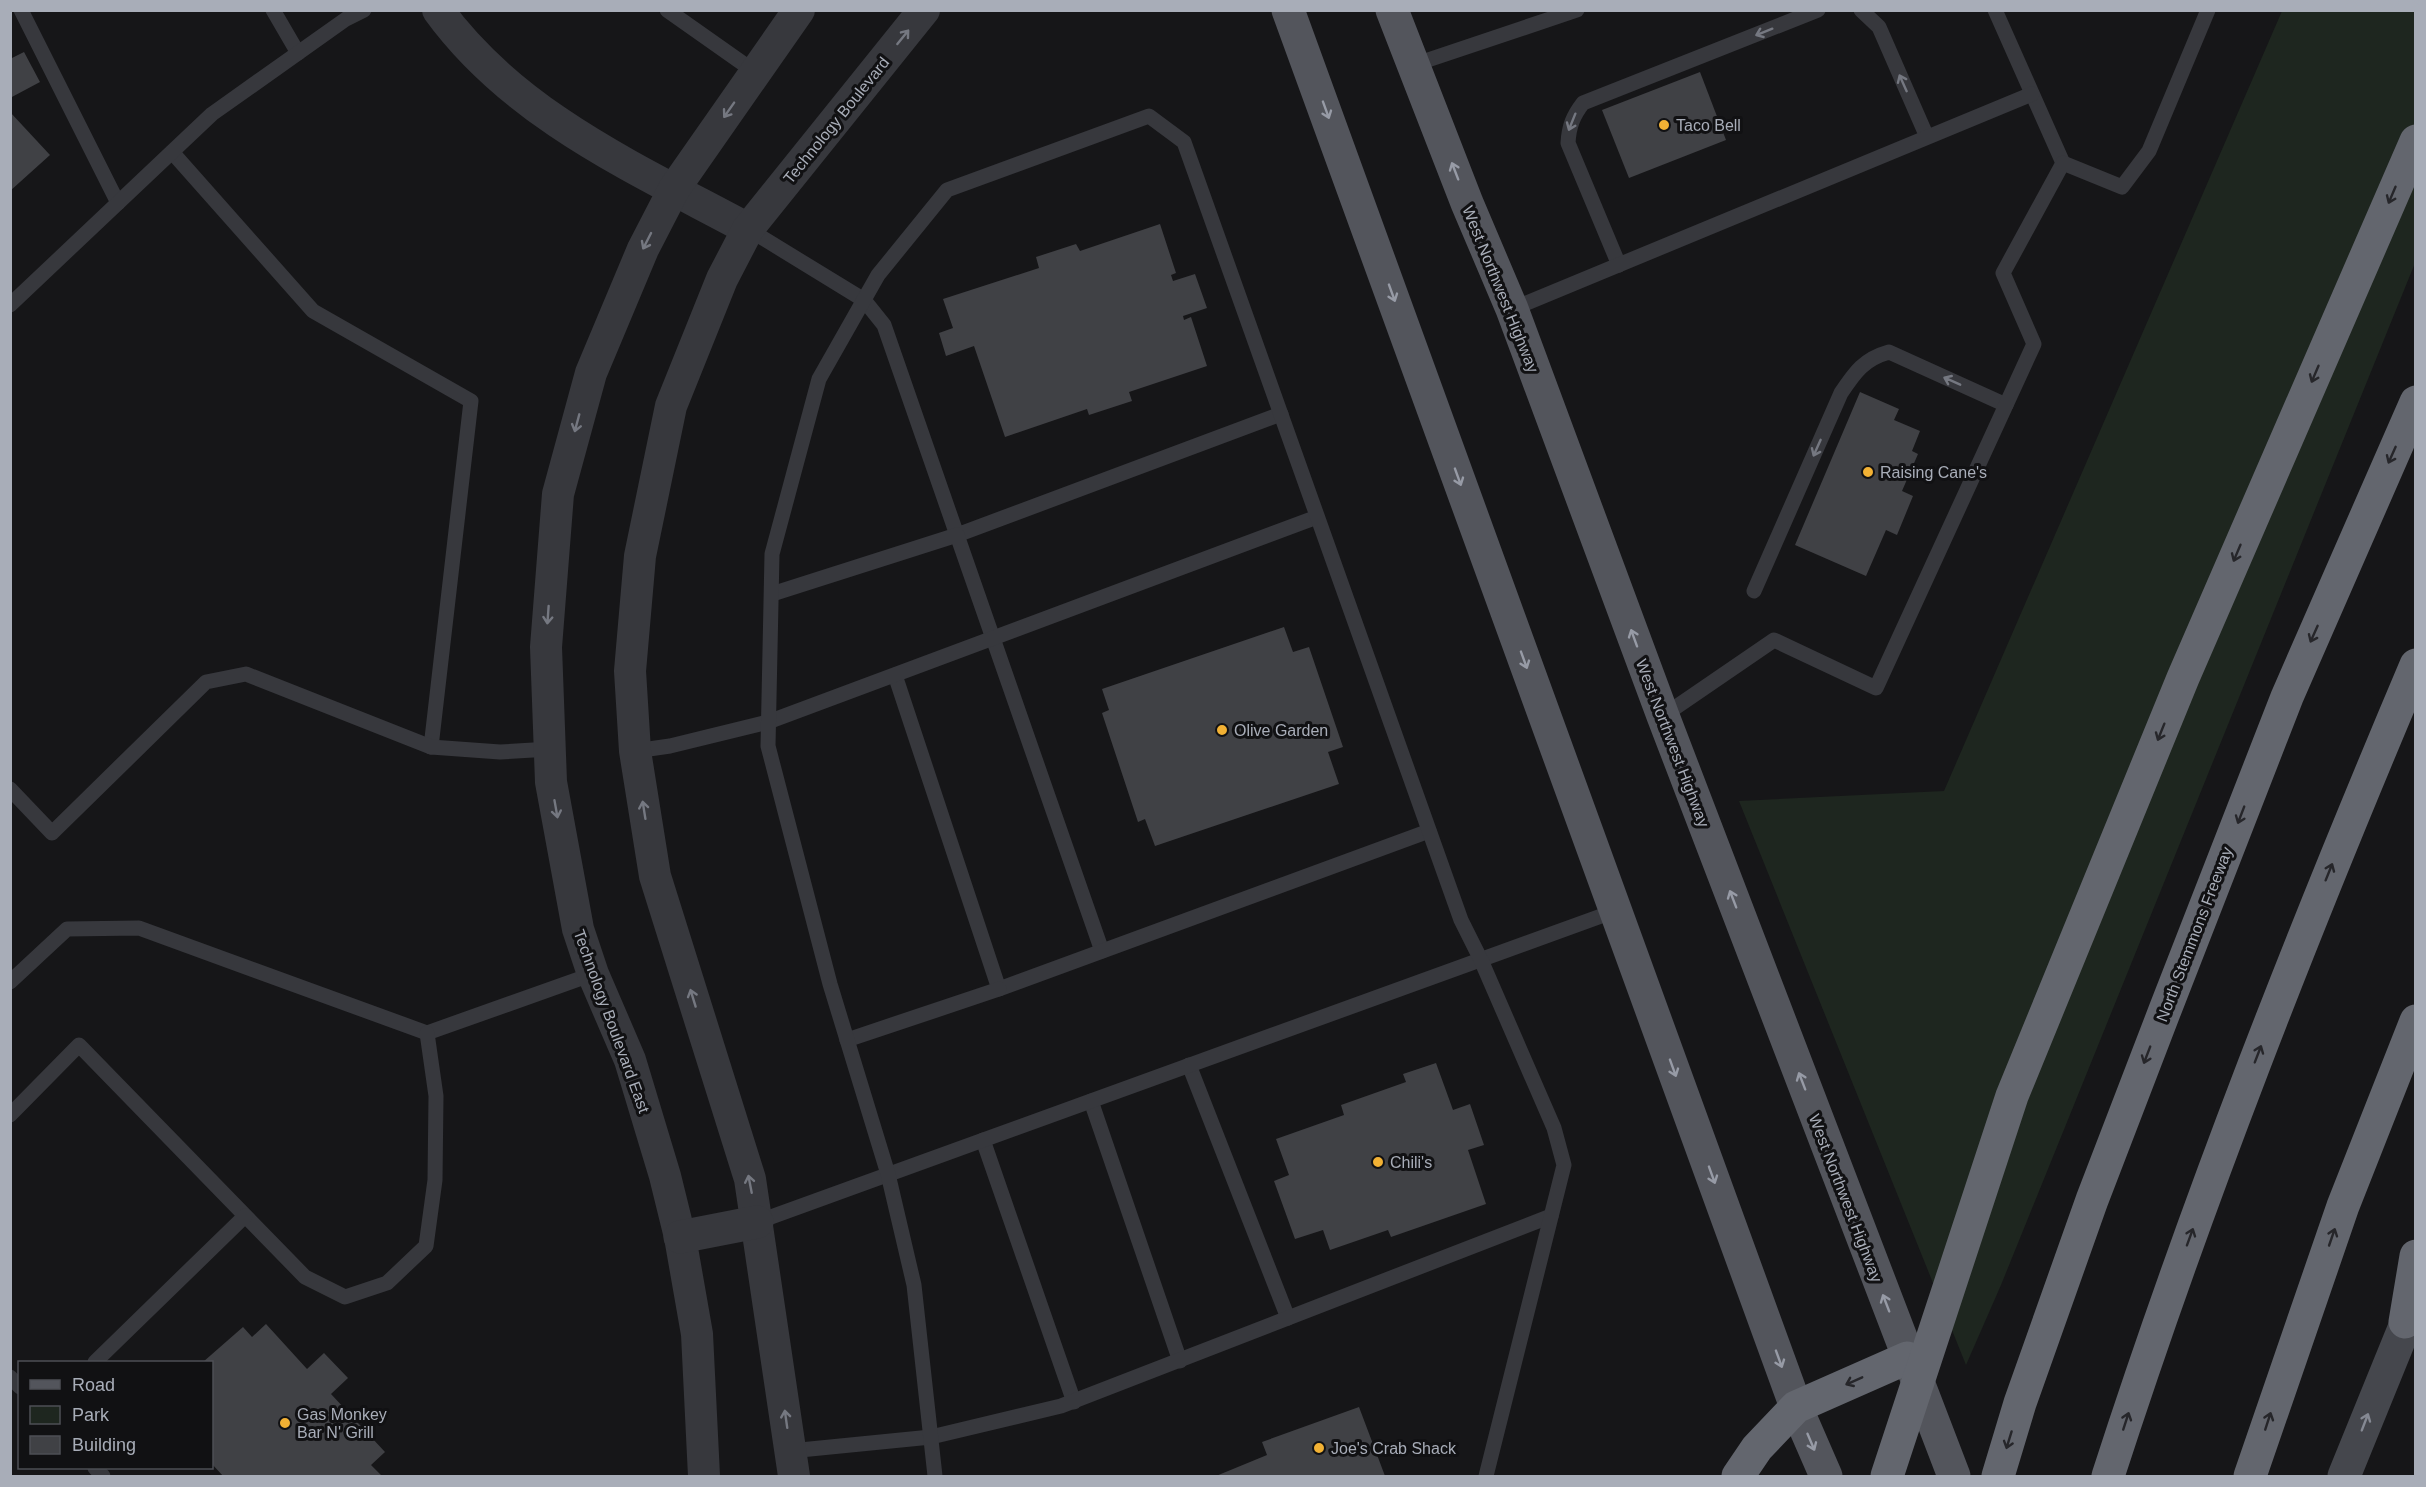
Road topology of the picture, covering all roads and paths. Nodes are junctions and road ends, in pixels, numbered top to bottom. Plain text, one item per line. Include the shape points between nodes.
1 (21, 10) edge
2 (273, 10) edge
3 (364, 10) edge
4 (438, 10) edge
5 (667, 10) edge
6 (799, 10) edge
7 (924, 10) edge
8 (1277, 10) edge
9 (1288, 10) edge
10 (1392, 10) edge
11 (1577, 10) edge
12 (1818, 10) edge
13 (1862, 10) edge
14 (1995, 10) edge
15 (2208, 10) edge
16 (298, 53) junction
17 (1306, 55) junction
18 (1413, 65) junction
19 (755, 72) junction
20 (2032, 94) junction
21 (1927, 137) junction
22 (2415, 141) edge
23 (172, 152) junction
24 (2063, 163) junction
25 (674, 189) junction
26 (118, 203) junction
27 (748, 229) junction
28 (1619, 264) junction
29 (864, 300) junction
30 (10, 305) edge
31 (1512, 309) junction
32 (2415, 402) edge
33 (2006, 405) junction
34 (1281, 414) junction
35 (1317, 516) junction
36 (957, 535) junction
37 (1754, 591) dead end
38 (771, 594) junction
39 (993, 638) junction
40 (2415, 665) edge
41 (895, 675) junction
42 (1663, 716) junction
43 (768, 722) junction
44 (431, 747) junction
45 (550, 748) junction
46 (635, 751) junction
47 (10, 789) edge
48 (1429, 831) junction
49 (1615, 911) junction
50 (1102, 951) junction
51 (1481, 960) junction
52 (593, 974) junction
53 (13, 976) edge
54 (999, 988) junction
55 (2415, 1021) edge
56 (427, 1033) junction
57 (847, 1040) junction
58 (1189, 1065) junction
59 (1090, 1101) junction
60 (10, 1115) edge
61 (983, 1140) junction
62 (888, 1174) junction
63 (245, 1216) junction
64 (1551, 1216) junction
65 (757, 1222) junction
66 (680, 1237) junction
67 (2415, 1256) edge
68 (2410, 1310) edge
69 (1288, 1318) junction
70 (1907, 1358) junction
71 (96, 1361) edge
72 (1180, 1361) junction
73 (1074, 1401) junction
74 (1796, 1407) junction
75 (931, 1437) junction
76 (792, 1464) edge
77 (705, 1476) edge
78 (935, 1476) edge
79 (1486, 1476) edge
80 (1738, 1476) edge
81 (1826, 1476) edge
82 (1887, 1476) edge
83 (1954, 1476) edge
84 (1998, 1476) edge
85 (2108, 1476) edge
86 (2250, 1476) edge
87 (2344, 1476) edge

1 - 26 lane
2 - 16 lane
3 - 16 lane
4 - 25 street via 482,63 514,90 575,135
5 - 19 lane
6 - 19 street
27 -> 7 street, Technology Boulevard
8 - 17 main road
9 - 17 main road
10 - 18 main road, West Northwest Highway
11 - 18 lane
12 -> 28 lane via 1583,103 1568,130 1568,143
21 -> 13 lane via 1879,27
14 - 20 lane
15 - 24 lane via 2150,151 2122,186
16 - 23 lane via 212,114
17 -> 49 main road
31 -> 18 main road, West Northwest Highway
19 -> 25 street
20 - 21 lane
20 - 24 lane
21 - 28 lane
22 -> 82 highway, bridge via 2183,678 2012,1096
23 - 26 lane
23 - 44 lane via 313,311 471,401
24 - 33 lane via 2003,273 2034,344
25 - 27 street
25 -> 45 street, Technology Boulevard East via 643,249 591,373 558,494 546,646
26 - 30 lane
27 - 29 lane
27 - 46 street via 722,279 671,406 640,556 630,671
28 - 31 lane
29 - 34 lane via 878,275 947,190 1149,116 1184,142
29 - 36 lane via 884,325
29 - 38 lane via 819,378 772,554
42 -> 31 main road, West Northwest Highway
32 -> 84 highway, North Stemmons Freeway via 2287,697 2092,1200
33 -> 37 lane via 1889,352 1874,356 1841,393
33 - 42 lane via 1876,688 1774,640
34 - 35 lane
34 - 36 lane
35 - 39 lane
35 - 48 lane
36 - 38 lane
36 - 39 lane
38 - 43 lane
39 - 41 lane
39 - 50 lane
85 -> 40 highway via 2223,1144 2329,871
41 - 43 lane
41 - 54 lane
70 -> 42 main road, West Northwest Highway
43 - 46 lane
43 - 57 lane via 768,746
44 - 45 lane via 500,752
44 - 47 lane via 246,674 206,682 52,833
45 -> 52 street, Technology Boulevard East via 551,782 578,929
65 -> 46 street via 750,1179 655,876
48 - 50 lane
48 - 51 lane via 1461,920
49 - 51 lane
49 -> 74 main road
50 - 54 lane
51 - 58 lane
51 - 64 lane via 1554,1128 1564,1165
52 - 56 lane
52 - 66 street, Technology Boulevard East via 630,1060
53 - 56 lane via 67,929 139,928
54 - 57 lane
86 -> 55 highway via 2343,1206
56 - 63 lane via 436,1120 435,1180 426,1246 387,1283 345,1297 305,1276
57 - 62 lane
58 - 59 lane
58 - 69 lane
59 - 61 lane
59 - 72 lane
60 - 63 lane via 79,1045
61 - 62 lane
61 - 73 lane
62 - 65 lane
62 - 75 lane via 915,1285
63 - 71 lane
64 - 69 lane
64 - 79 lane
65 - 66 street
76 -> 65 street
66 - 77 street, Technology Boulevard East via 697,1334
67 - 68 highway
87 -> 68 main road
69 - 72 lane
70 -> 74 highway
70 - 83 main road, West Northwest Highway
72 - 73 lane
73 - 75 lane
74 - 80 highway via 1757,1448
74 -> 81 main road
75 - 76 lane
75 - 78 lane

